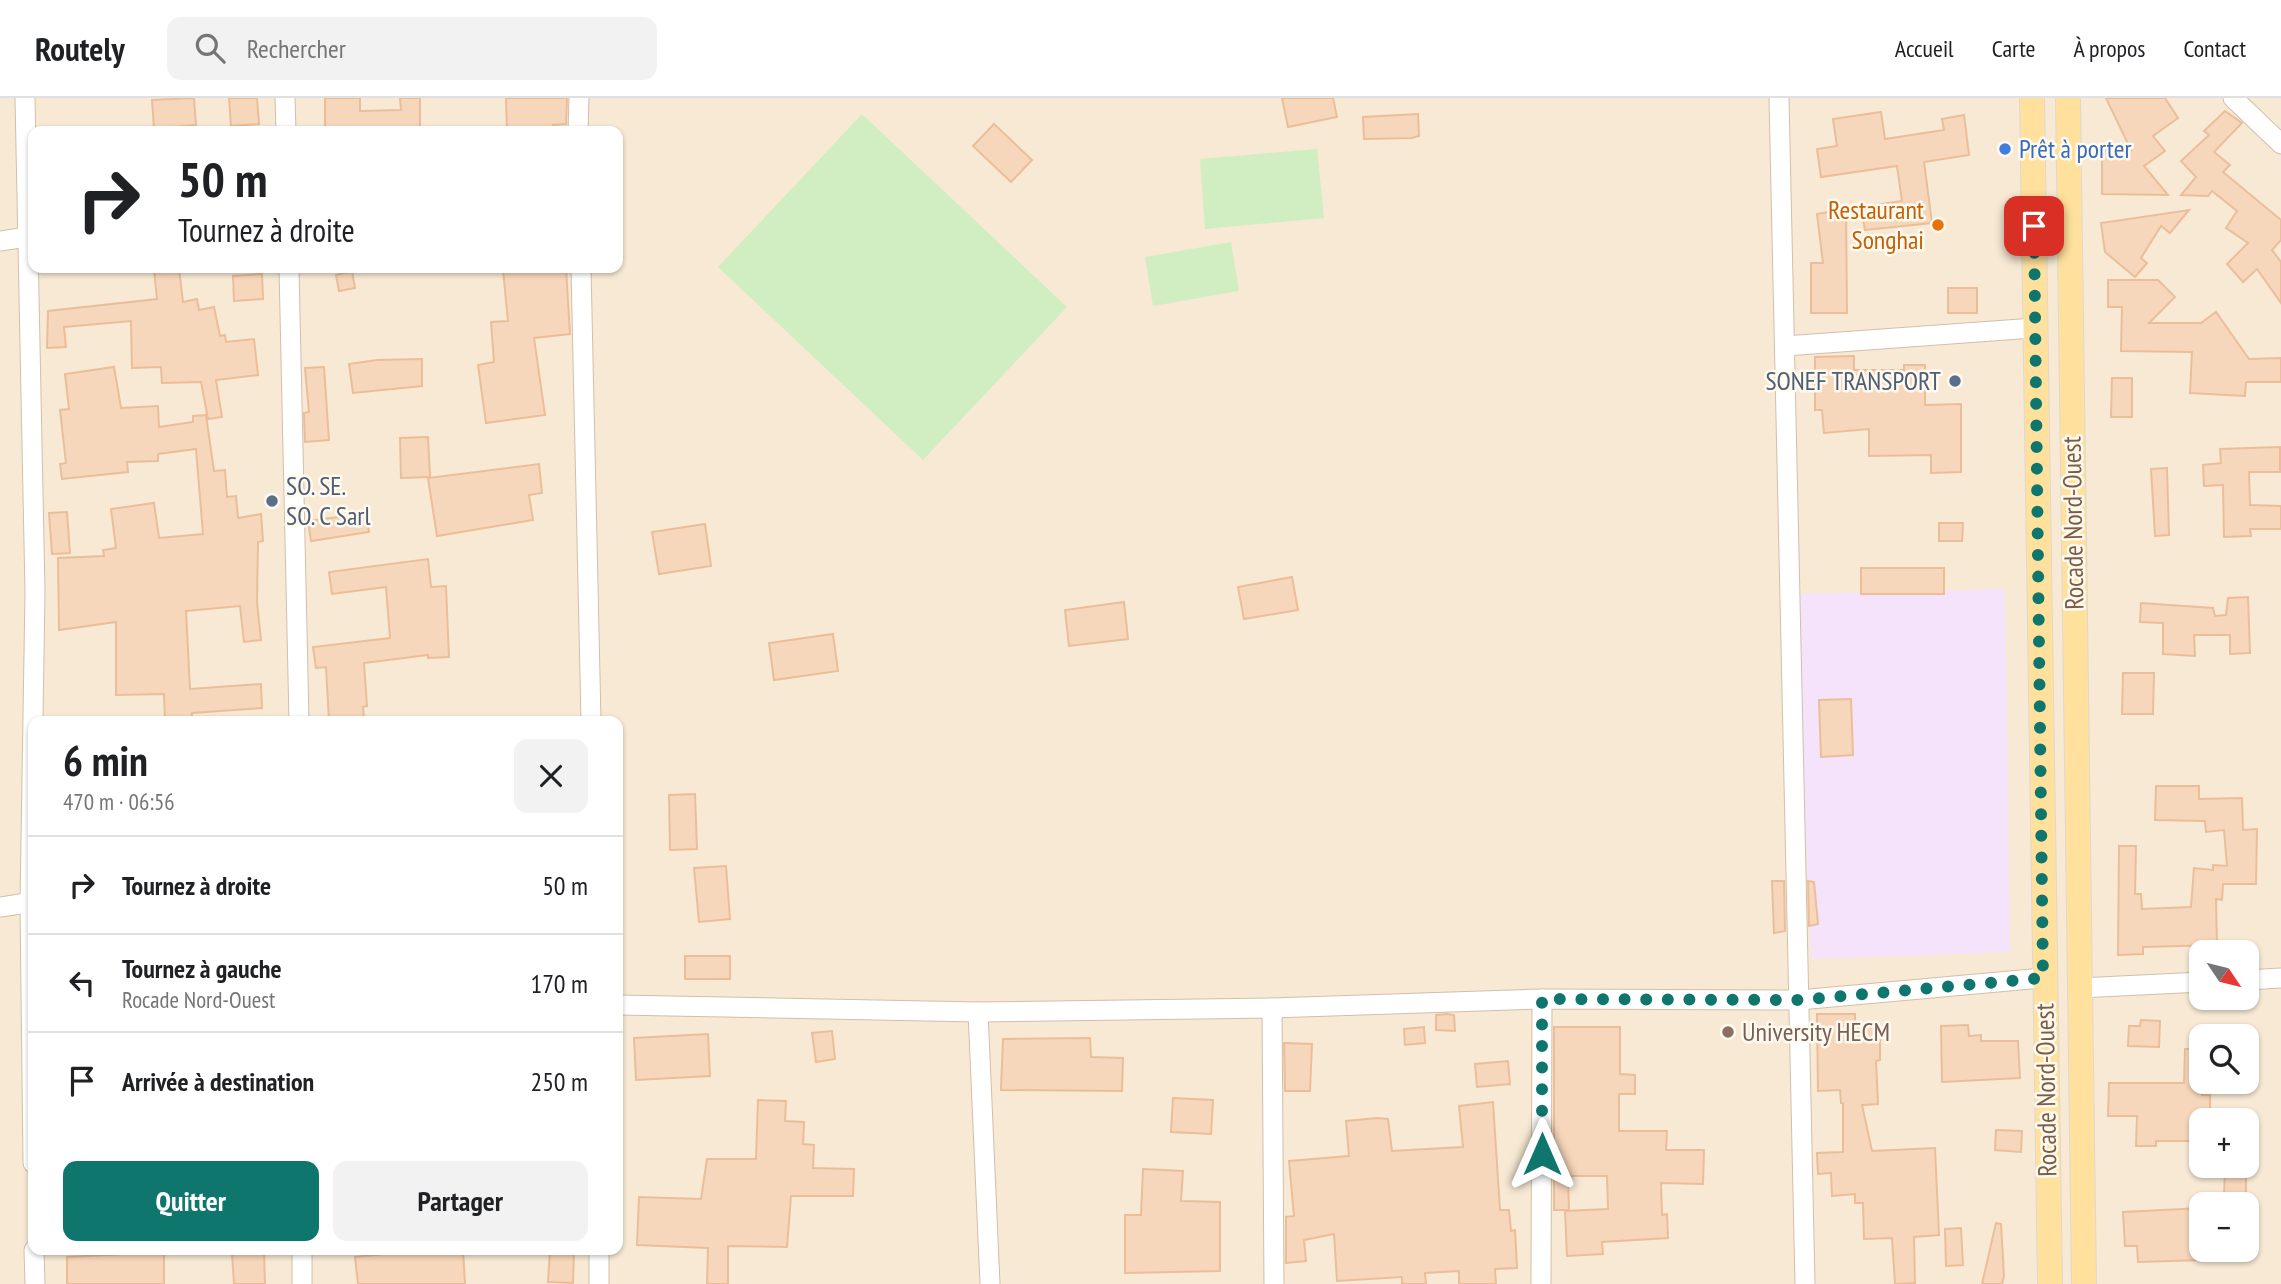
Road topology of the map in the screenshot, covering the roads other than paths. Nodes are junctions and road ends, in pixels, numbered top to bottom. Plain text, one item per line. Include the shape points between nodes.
1 (25, 98) edge
2 (285, 98) edge
3 (579, 98) edge
4 (1779, 98) edge
5 (2032, 98) edge
6 (2068, 98) edge
7 (2233, 98) edge
8 (286, 126) edge
9 (578, 126) edge
10 (2281, 144) edge
11 (28, 168) edge
12 (28, 237) edge
13 (0, 241) edge
14 (31, 273) edge
15 (289, 273) edge
16 (581, 273) edge
17 (2035, 328) junction
18 (1785, 346) junction
19 (33, 716) edge
20 (299, 716) edge
21 (591, 716) edge
22 (28, 903) edge
23 (0, 906) edge
24 (2043, 978) junction
25 (2281, 978) edge
26 (2259, 979) edge
27 (2189, 983) edge
28 (2079, 988) junction
29 (1542, 999) junction
30 (1799, 1000) junction
31 (623, 1005) edge
32 (1272, 1008) junction
33 (978, 1012) junction
34 (34, 1255) edge
35 (302, 1255) edge
36 (599, 1255) edge
37 (35, 1284) edge
38 (302, 1284) edge
39 (599, 1284) edge
40 (990, 1284) edge
41 (1274, 1284) edge
42 (1541, 1284) edge
43 (1805, 1284) edge
44 (2050, 1284) edge
45 (2084, 1284) edge

1 - 11 street
2 - 8 street
3 - 9 street
4 - 18 street
5 - 17 main road, Rocade Nord-Ouest
6 - 28 main road, Rocade Nord-Ouest
7 - 10 street
12 - 13 street
14 - 19 street
15 - 20 street
16 - 21 street
17 - 18 street
17 - 24 main road, Rocade Nord-Ouest
18 - 30 street
22 - 23 street
24 - 30 street
24 - 44 main road, Rocade Nord-Ouest
25 - 26 street
27 - 28 street
28 - 45 main road, Rocade Nord-Ouest
29 - 30 street
29 - 32 street
29 - 42 street
30 - 43 street
31 - 33 street
32 - 33 street
32 - 41 street
33 - 40 street
34 - 37 street
35 - 38 street
36 - 39 street

